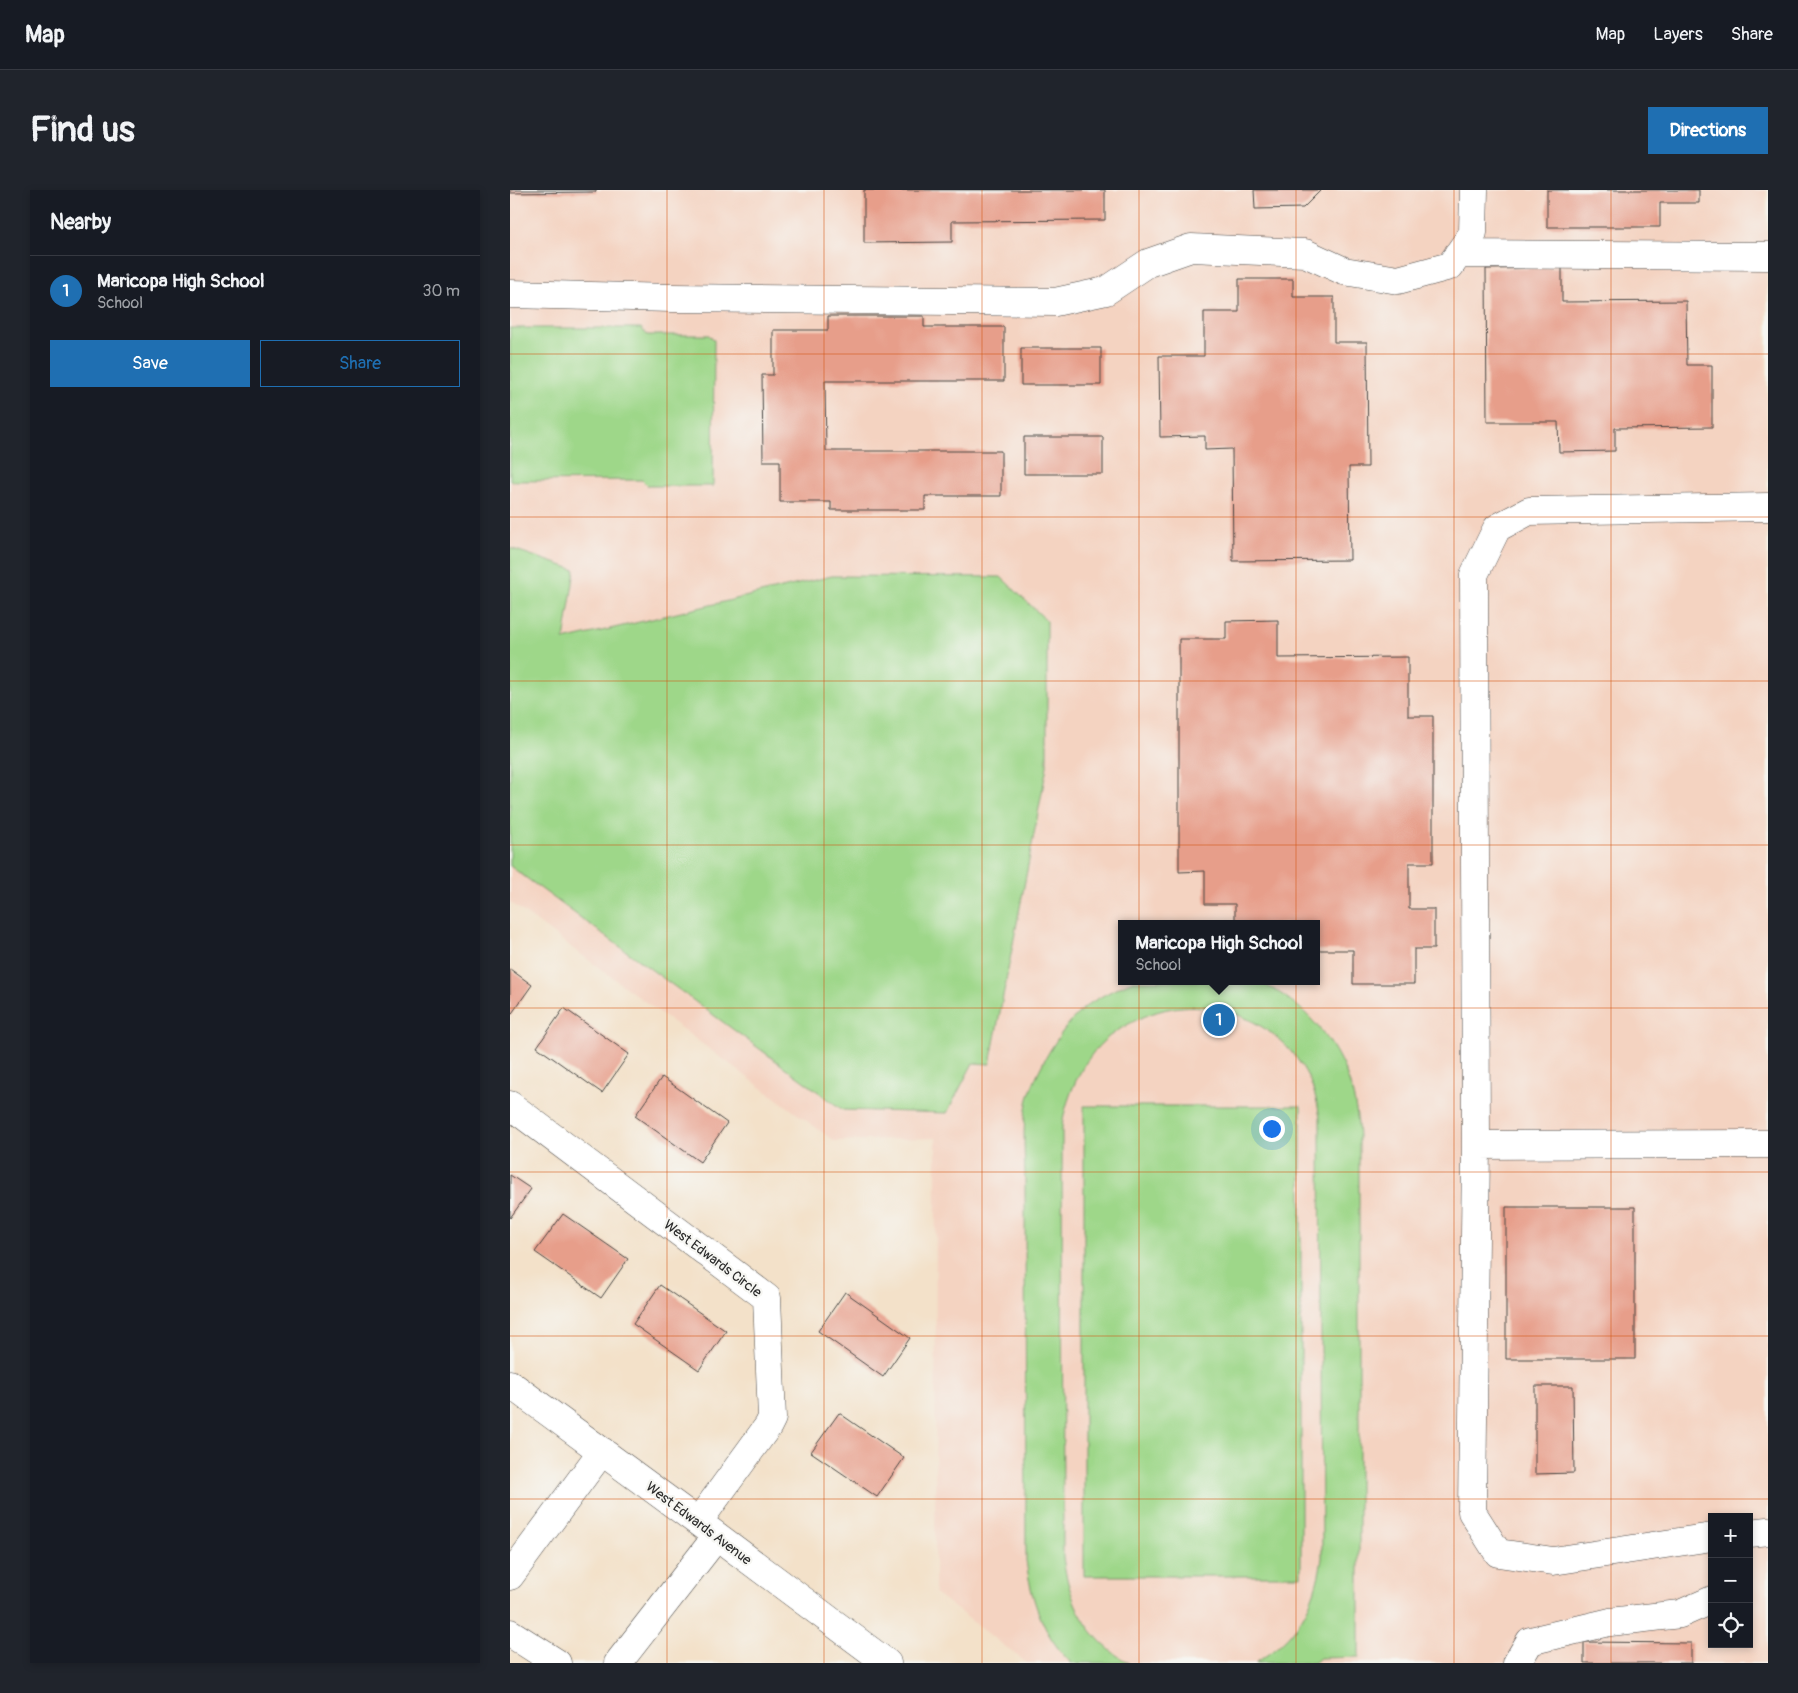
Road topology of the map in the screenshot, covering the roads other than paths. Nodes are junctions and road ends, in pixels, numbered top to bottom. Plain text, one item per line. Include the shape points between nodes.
1 (1474, 190) edge
2 (1458, 254) junction
3 (1768, 256) edge
4 (510, 294) edge
5 (1768, 507) edge
6 (510, 1105) edge
7 (1768, 1144) edge
8 (1476, 1145) junction
9 (510, 1384) edge
10 (602, 1451) junction
11 (708, 1529) junction
12 (1768, 1531) edge
13 (1753, 1533) edge
14 (1708, 1538) edge
15 (510, 1576) edge
16 (1708, 1602) edge
17 (510, 1632) edge
18 (557, 1663) edge
19 (618, 1663) edge
20 (887, 1663) edge
21 (1517, 1663) edge

1 - 2 street via 1473,233
2 - 3 street
2 - 4 street via 1450,266 1398,280 1344,271 1305,253 1191,248 1148,263 1106,291 1055,302
5 - 8 street via 1530,511 1497,528 1474,575
6 - 11 street, West Edwards Circle via 767,1298 772,1418
7 - 8 street
8 - 14 street via 1472,1512 1498,1553 1554,1561
9 - 10 street, West Edwards Avenue
10 - 11 street, West Edwards Avenue
10 - 15 street
11 - 19 street
11 - 20 street, West Edwards Avenue
12 - 13 street
16 - 21 street via 1680,1614 1610,1622 1530,1641
17 - 18 street

